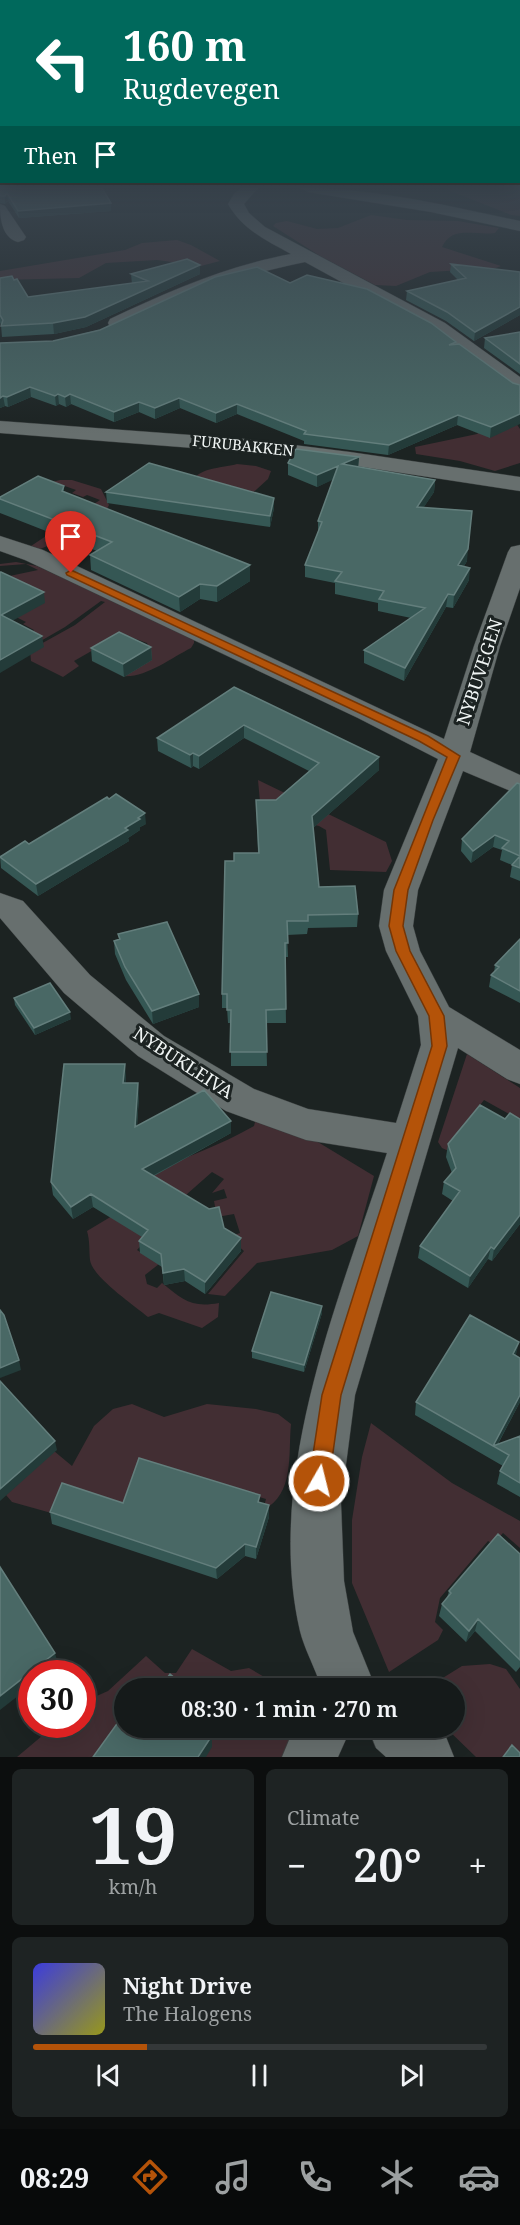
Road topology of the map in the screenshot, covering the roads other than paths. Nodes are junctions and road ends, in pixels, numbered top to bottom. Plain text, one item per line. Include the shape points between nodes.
1 (240, 270) edge
2 (329, 270) edge
3 (104, 329) edge
4 (520, 387) edge
5 (0, 427) edge
6 (520, 484) edge
7 (0, 543) edge
8 (520, 552) edge
9 (454, 756) junction
10 (520, 786) edge
11 (0, 904) edge
12 (436, 1016) junction
13 (520, 1069) edge
14 (411, 1142) junction
15 (344, 1678) edge
16 (319, 1738) edge
17 (406, 1738) edge
18 (310, 1757) edge
19 (426, 1757) edge

1 - 3 street via 208,280
2 - 4 street via 438,327
5 - 6 street, FURUBAKKEN via 245,445
7 - 9 street via 34,555 235,649 424,738
8 - 9 street, NYBUVEGEN
9 - 10 street
9 - 12 street, NYBUVEGEN via 401,890 396,926 403,951
11 - 14 street, NYBUKLEIVA via 11,909 77,984 151,1046 240,1100 306,1124
12 - 13 street
12 - 14 street, NYBUVEGEN via 440,1046
14 - 15 street, NYBUVEGEN via 332,1395 316,1503 318,1581 327,1632
16 - 18 street
17 - 19 street

